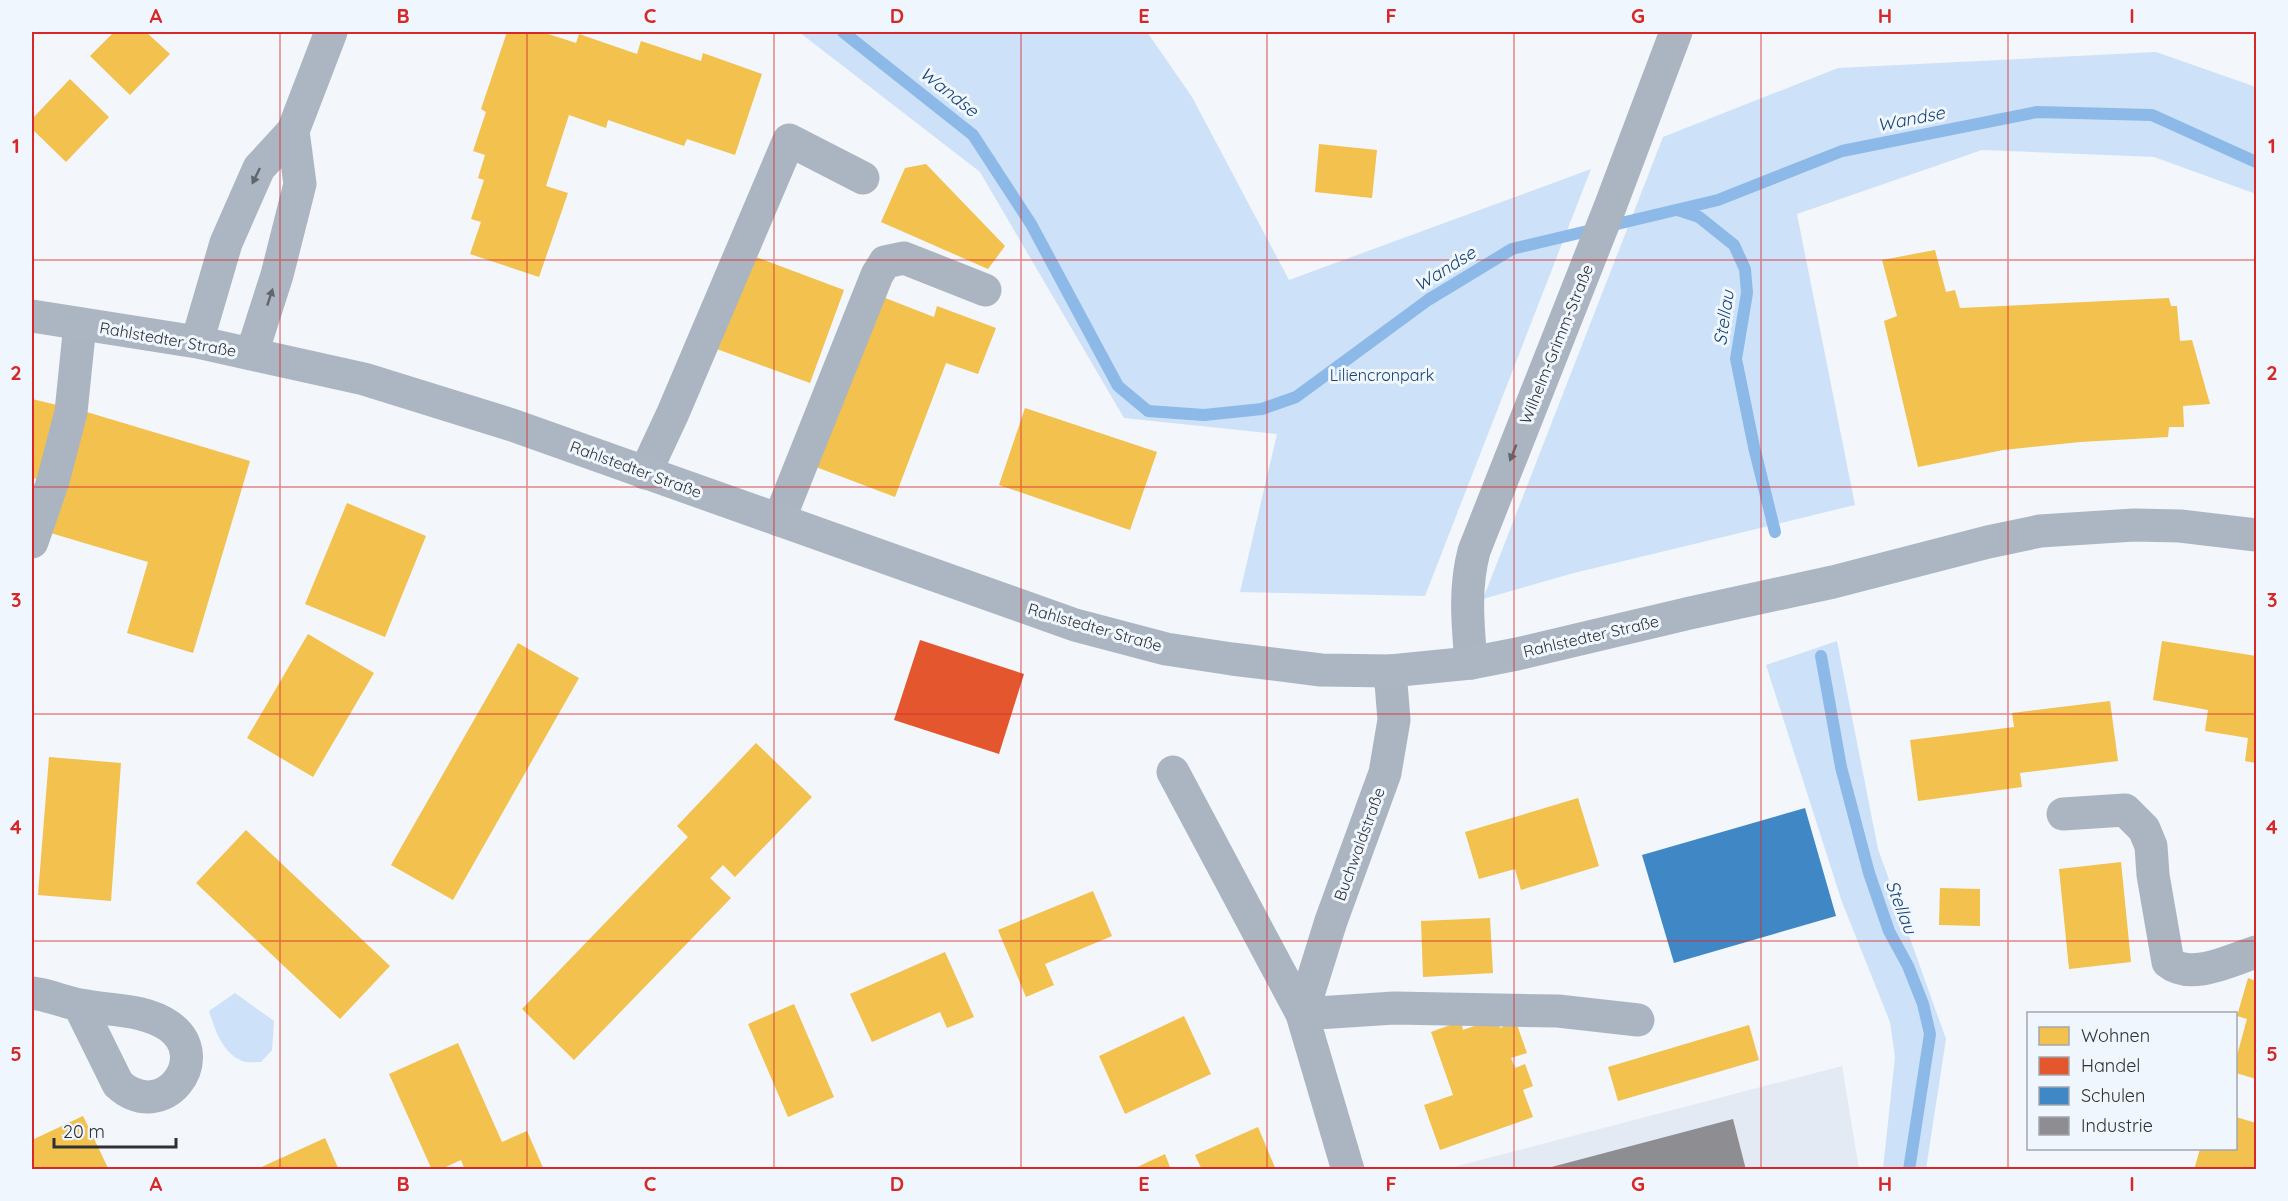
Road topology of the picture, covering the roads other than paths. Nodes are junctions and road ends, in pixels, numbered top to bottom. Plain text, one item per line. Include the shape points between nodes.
1 (331, 32) edge
2 (1676, 32) edge
3 (293, 131) junction
4 (863, 178) dead end
5 (985, 290) dead end
6 (32, 316) edge
7 (80, 324) junction
8 (197, 342) junction
9 (252, 353) junction
10 (645, 472) junction
11 (779, 520) junction
12 (2256, 535) edge
13 (32, 542) edge
14 (1471, 663) junction
15 (1390, 671) junction
16 (1173, 772) dead end
17 (2063, 814) dead end
18 (2256, 952) edge
19 (32, 993) edge
20 (79, 1005) dead end
21 (1302, 1014) junction
22 (1638, 1020) dead end
23 (1348, 1170) edge

1 - 3 main road
2 -> 14 street, Wilhelm-Grimm-Straße via 1474,551 1467,607
3 -> 8 main road via 259,168 226,243
9 -> 3 main road via 300,184
4 - 10 street via 789,141
5 - 11 street via 904,258 885,262
6 - 7 main road, Rahlstedter Straße
7 - 8 main road, Rahlstedter Straße
7 - 13 street via 71,412
8 - 9 main road, Rahlstedter Straße
9 - 10 main road, Rahlstedter Straße via 364,379
10 - 11 main road, Rahlstedter Straße
11 - 15 main road, Rahlstedter Straße via 1120,638 1167,649 1303,668
12 - 14 main road, Rahlstedter Straße via 2134,525 2040,531
14 - 15 main road, Rahlstedter Straße
15 - 21 street, Buchwaldstraße via 1394,720 1384,773
16 - 21 street
17 - 18 street via 2125,810 2144,829 2151,846 2168,962 2176,969 2197,970
19 - 20 street
21 - 22 street via 1394,1008 1558,1011
21 - 23 street

